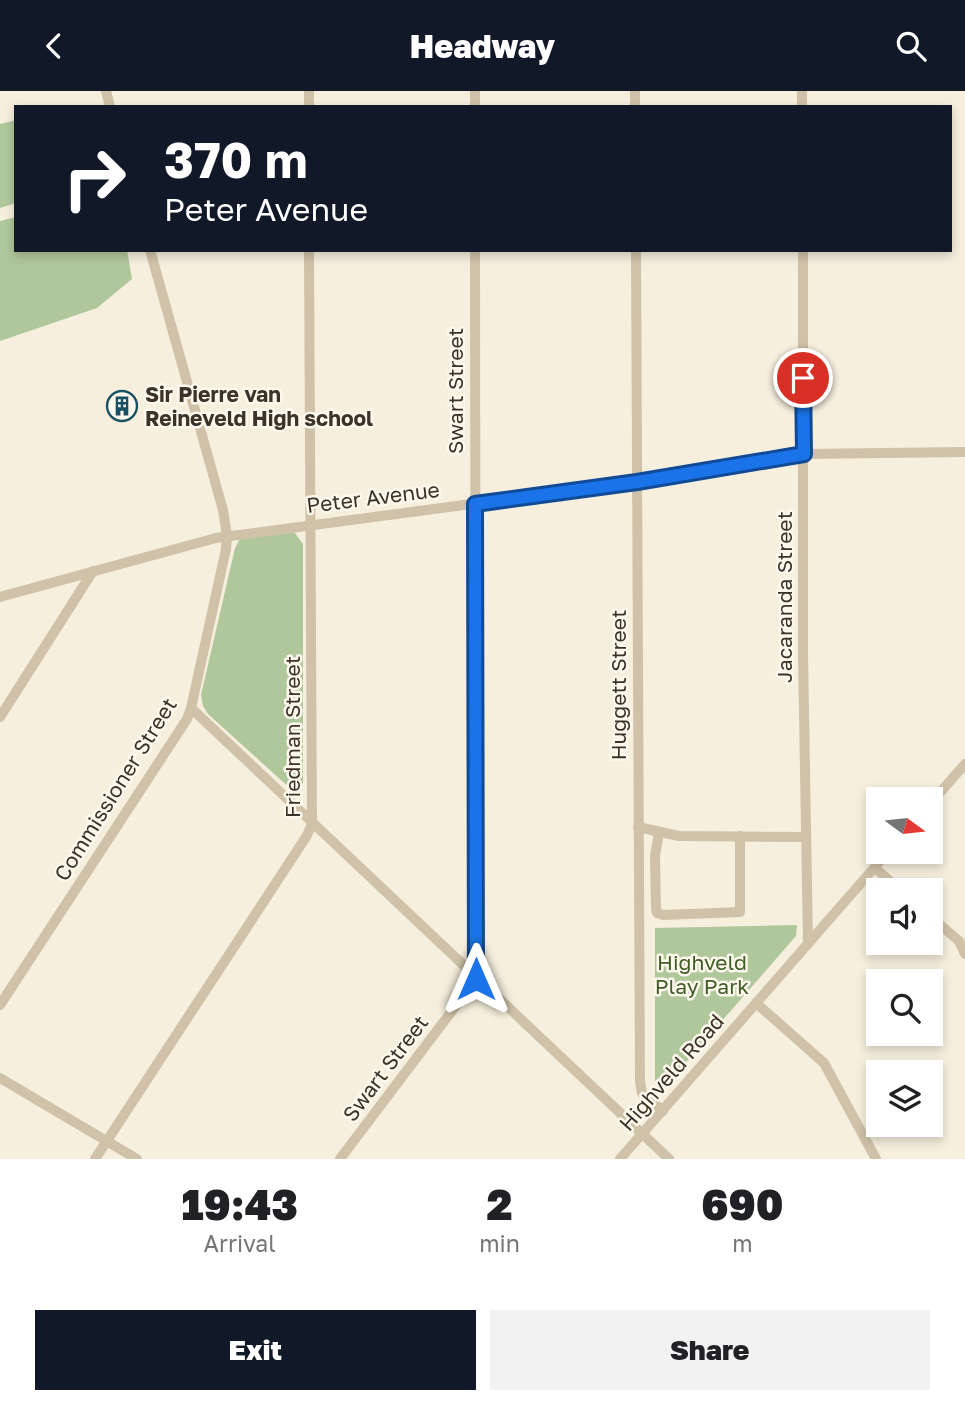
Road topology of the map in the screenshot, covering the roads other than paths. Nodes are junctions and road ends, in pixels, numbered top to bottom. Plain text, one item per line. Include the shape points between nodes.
1 (119, 91) edge
2 (106, 92) edge
3 (151, 252) edge
4 (309, 252) edge
5 (475, 252) edge
6 (636, 252) edge
7 (803, 252) edge
8 (965, 452) edge
9 (804, 454) junction
10 (637, 482) junction
11 (475, 504) junction
12 (310, 524) junction
13 (228, 536) junction
14 (93, 571) junction
15 (0, 597) edge
16 (191, 708) junction
17 (0, 717) edge
18 (965, 764) edge
19 (943, 789) edge
20 (312, 824) junction
21 (638, 827) junction
22 (659, 832) junction
23 (740, 836) junction
24 (806, 837) junction
25 (877, 865) edge
26 (875, 868) junction
27 (886, 878) edge
28 (943, 927) edge
29 (808, 944) junction
30 (965, 954) edge
31 (476, 979) junction
32 (757, 1003) junction
33 (0, 1005) edge
34 (0, 1077) edge
35 (663, 1111) junction
36 (641, 1135) junction
37 (107, 1141) junction
38 (96, 1159) edge
39 (137, 1159) edge
40 (340, 1159) edge
41 (621, 1159) edge
42 (668, 1159) edge
43 (876, 1159) edge

1 - 2 street
3 - 13 street, Commissioner Street
4 - 12 street, Friedman Street
5 - 11 street, Swart Street
6 - 10 street, Huggett Street
7 - 9 street, Jacaranda Street
8 - 9 street, Peter Avenue
9 - 10 street, Peter Avenue
9 - 24 street, Jacaranda Street
10 - 11 street, Peter Avenue
10 - 21 street, Huggett Street
11 - 12 street, Peter Avenue
11 - 31 street, Swart Street
12 - 13 street, Peter Avenue
12 - 20 street, Friedman Street
13 - 14 street, Peter Avenue
13 - 16 street, Commissioner Street
14 - 15 street, Peter Avenue
14 - 17 street
16 - 20 street
16 - 33 street, Commissioner Street
18 - 19 street
20 - 31 street
20 - 37 street, Friedman Street
21 - 22 street
21 - 35 street, Huggett Street via 640,1081 642,1093
22 - 23 street
22 - 23 street via 656,909 663,915 740,912
23 - 24 street
24 - 29 street, Jacaranda Street
25 - 26 street, Highveld Road
26 - 27 street
26 - 29 street, Highveld Road
28 - 30 street via 959,941
29 - 32 street, Highveld Road
31 - 36 street
31 - 40 street, Swart Street
32 - 35 street, Highveld Road
32 - 43 street via 824,1063
34 - 37 street
35 - 36 street, Highveld Road
36 - 41 street, Highveld Road
36 - 42 street
37 - 38 street, Friedman Street
37 - 39 street

